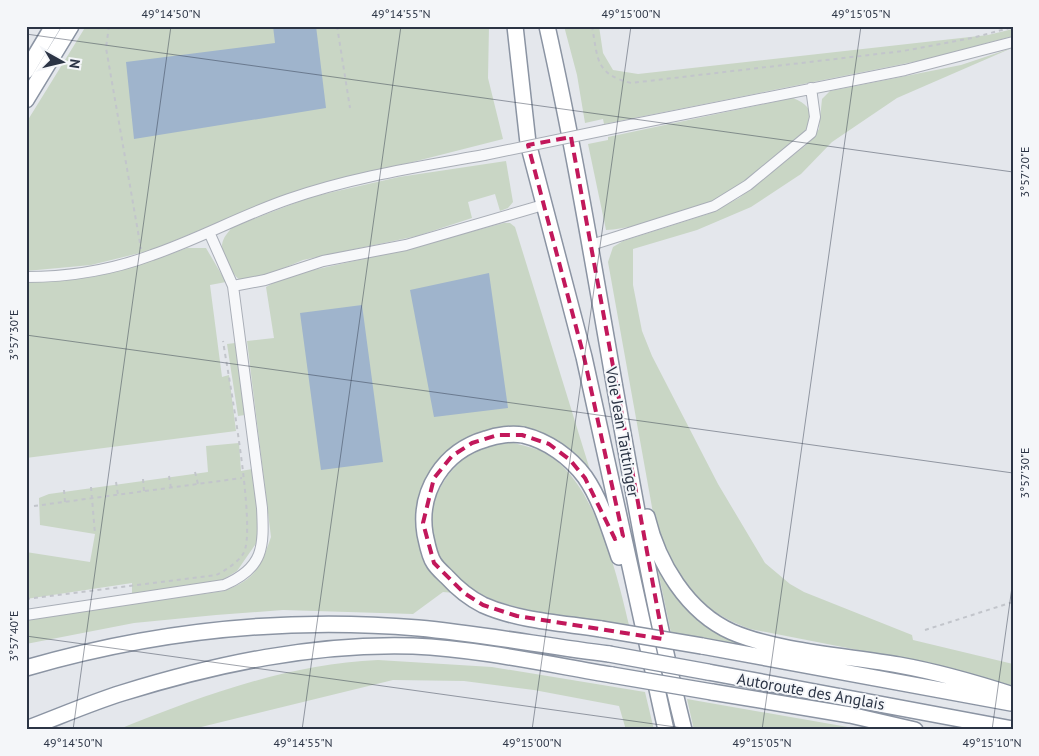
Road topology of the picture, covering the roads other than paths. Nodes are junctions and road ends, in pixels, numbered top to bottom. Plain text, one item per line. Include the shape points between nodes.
1 (53, 26) edge
2 (71, 26) edge
3 (515, 26) edge
4 (546, 26) edge
5 (1013, 42) edge
6 (26, 71) edge
7 (811, 88) junction
8 (26, 100) edge
9 (543, 204) junction
10 (208, 232) junction
11 (591, 245) junction
12 (26, 277) edge
13 (233, 286) junction
14 (629, 466) junction
15 (635, 594) junction
16 (26, 615) edge
17 (26, 668) edge
18 (1013, 695) edge
19 (1013, 704) edge
20 (26, 729) edge
21 (1013, 729) edge
22 (666, 730) edge
23 (684, 730) edge
24 (915, 730) edge

1 - 6 highway
2 - 8 highway
3 - 9 highway, Voie Jean Taittinger via 528,143
4 - 11 highway, Voie Jean Taittinger via 571,133
5 - 7 street via 954,59
7 - 10 street, bridge via 326,187
7 - 11 street via 815,117 811,133 748,185 714,206
9 - 13 street via 406,245 323,262
9 - 15 highway, Voie Jean Taittinger via 584,357
10 - 12 street via 142,258 82,273
10 - 13 street
11 - 14 highway, Voie Jean Taittinger
13 - 16 street via 262,508 264,541 256,562 242,578 224,585
14 - 18 highway via 644,503 656,549 671,578 702,613 731,631 761,641 901,666
14 - 23 highway, Voie Jean Taittinger via 653,598
15 - 19 highway, bridge via 626,584 606,520 585,478 570,460 549,444 522,435 498,435 472,443 452,456 434,478 425,500 423,523 434,563 464,593 483,605 517,616 702,646
15 - 22 highway, Voie Jean Taittinger
17 - 21 highway, Autoroute des Anglais, bridge via 105,646 228,629 319,625 418,628 609,654
20 - 24 highway, Autoroute des Anglais, bridge via 120,693 186,676 286,654 353,646 424,647 479,654 850,715

